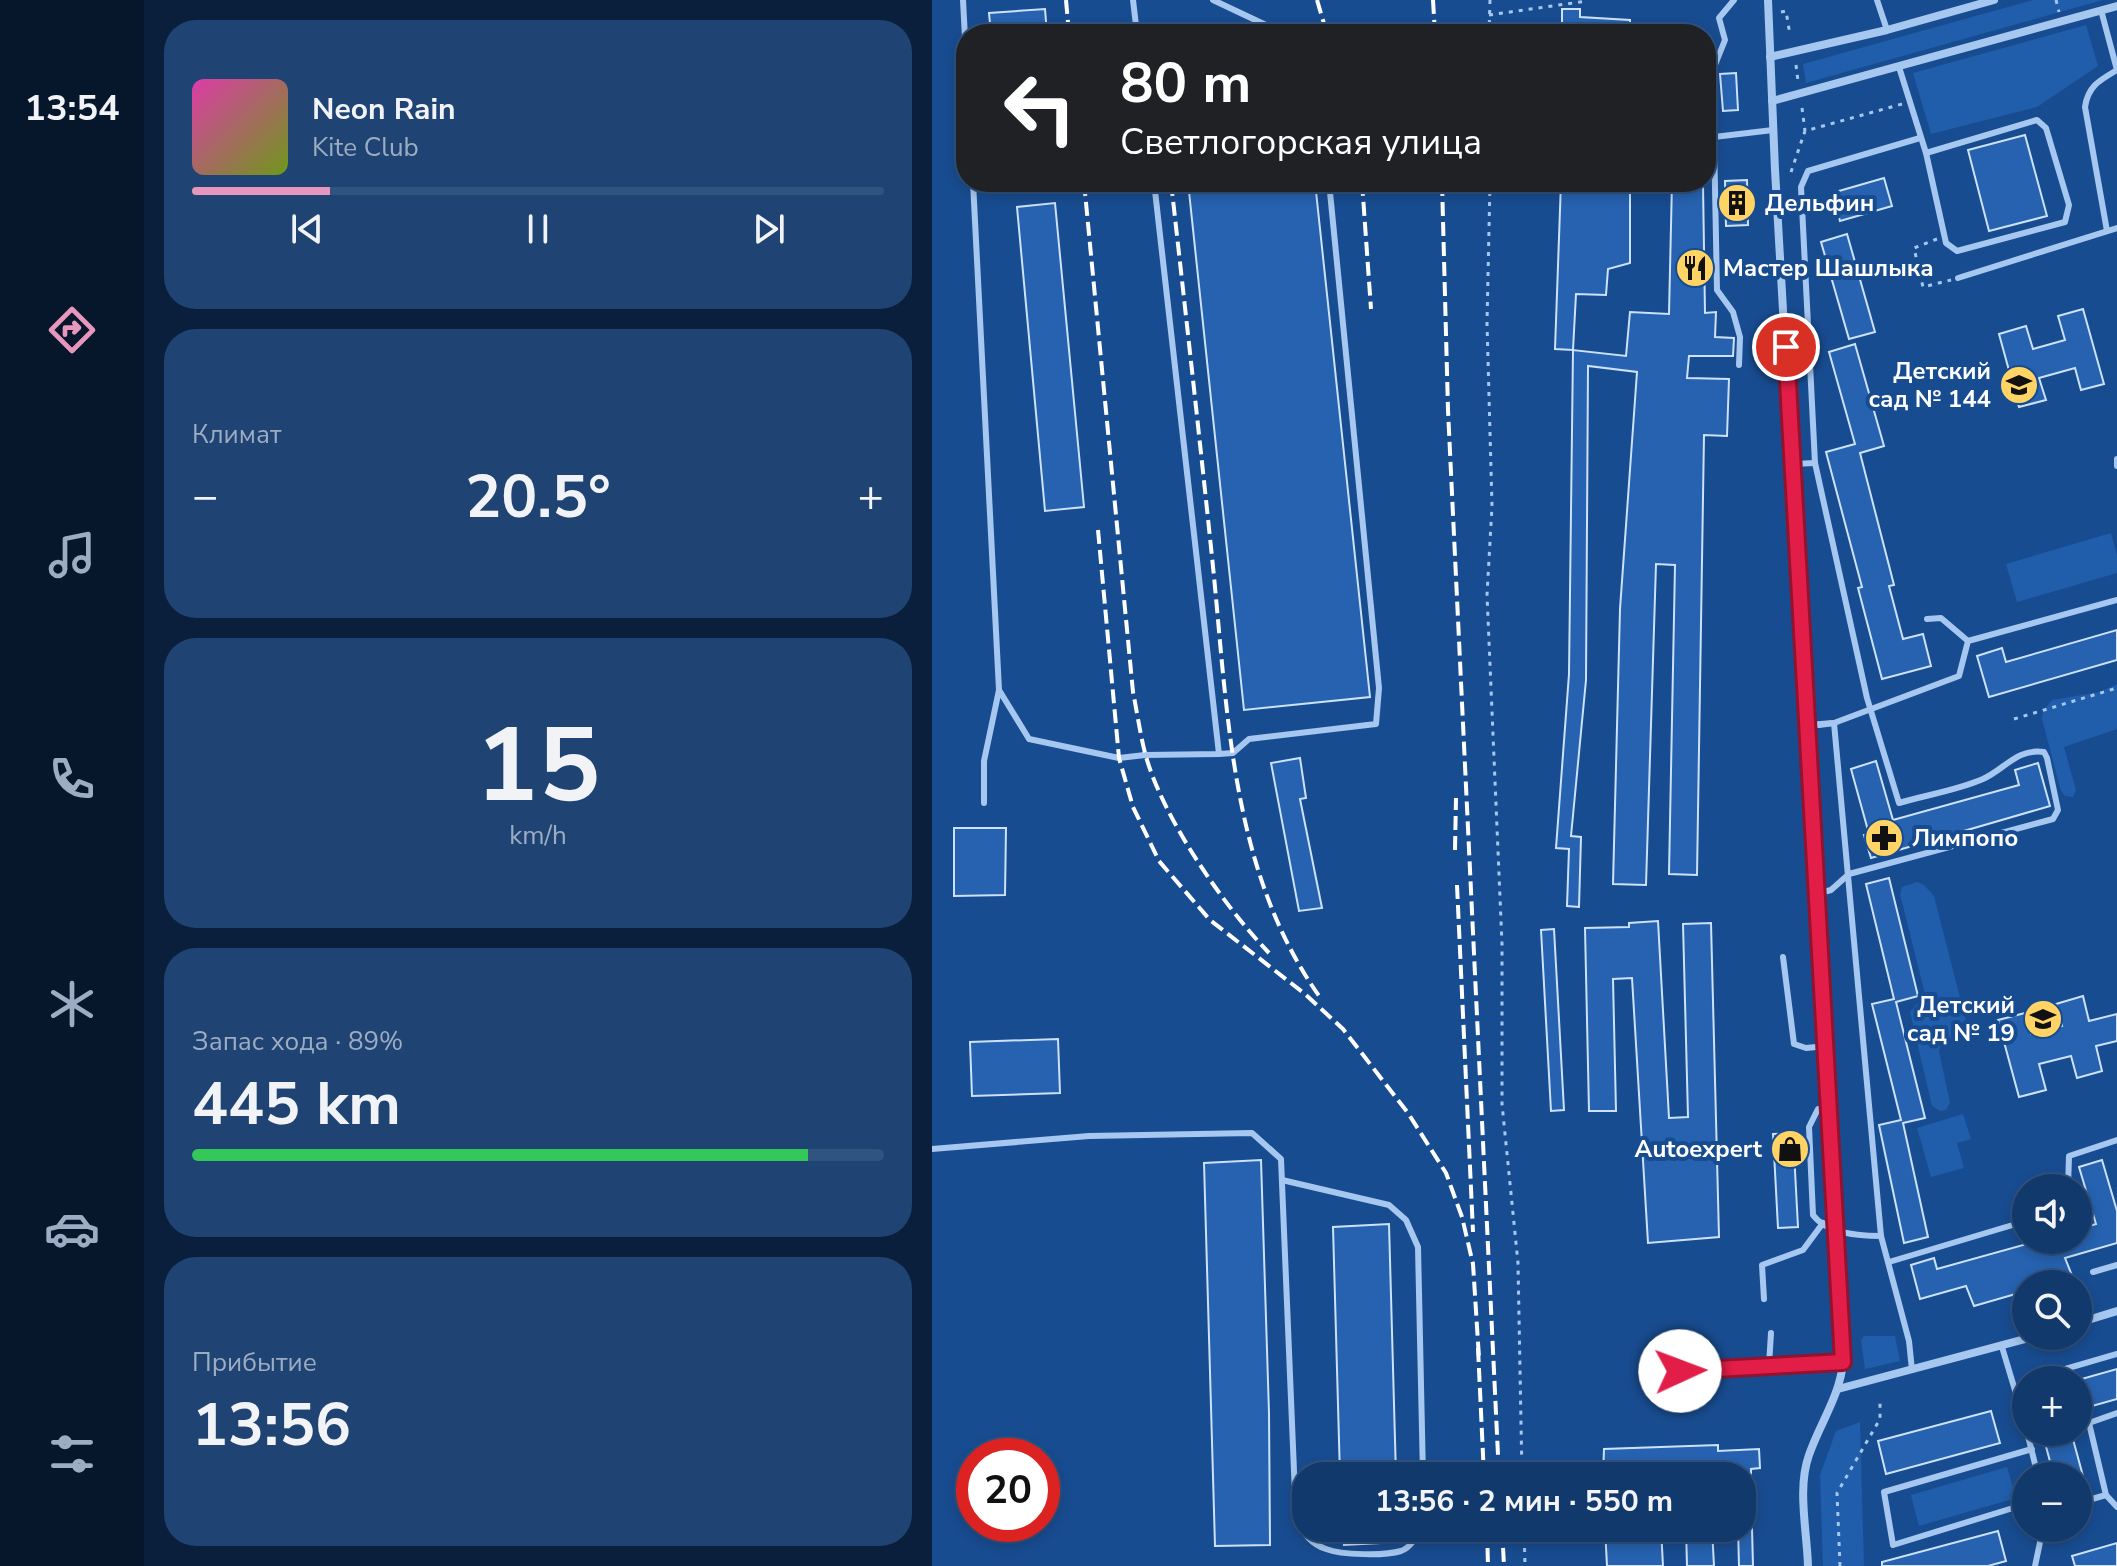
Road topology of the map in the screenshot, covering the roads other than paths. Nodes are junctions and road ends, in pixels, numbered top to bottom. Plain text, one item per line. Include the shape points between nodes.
1 (963, 0) edge
2 (1133, 0) edge
3 (1213, 0) edge
4 (1734, 0) edge
5 (1768, 0) edge
6 (1877, 0) edge
7 (1994, 0) edge
8 (2117, 6) edge
9 (2101, 10) junction
10 (964, 24) edge
11 (1136, 24) edge
12 (1264, 24) edge
13 (1887, 30) junction
14 (1770, 57) junction
15 (1716, 62) edge
16 (1899, 67) junction
17 (2117, 70) edge
18 (1772, 101) junction
19 (1773, 130) junction
20 (1716, 137) edge
21 (1920, 138) junction
22 (1926, 153) junction
23 (974, 192) edge
24 (1155, 192) edge
25 (1330, 192) edge
26 (1715, 192) edge
27 (2117, 228) edge
28 (2107, 231) junction
29 (1958, 278) road end
30 (1739, 365) dead end
31 (2117, 459) edge
32 (1815, 463) junction
33 (1793, 464) junction
34 (2117, 466) edge
35 (2117, 600) edge
36 (1927, 619) dead end
37 (1968, 641) junction
38 (999, 690) junction
39 (1870, 710) junction
40 (1834, 723) junction
41 (1807, 725) junction
42 (1219, 754) junction
43 (984, 803) dead end
44 (1849, 874) junction
45 (1816, 894) junction
46 (1783, 957) dead end
47 (1827, 1046) junction
48 (1828, 1109) junction
49 (2117, 1140) edge
50 (932, 1149) edge
51 (2068, 1174) edge
52 (1282, 1180) junction
53 (1823, 1223) junction
54 (2012, 1225) edge
55 (1835, 1230) junction
56 (1881, 1236) junction
57 (1889, 1262) junction
58 (2117, 1265) edge
59 (2093, 1272) dead end
60 (1764, 1299) dead end
61 (2117, 1311) edge
62 (2092, 1319) edge
63 (1771, 1333) dead end
64 (2012, 1344) edge
65 (2002, 1347) junction
66 (2117, 1354) edge
67 (1843, 1362) junction
68 (1769, 1365) junction
69 (2075, 1366) edge
70 (1912, 1370) junction
71 (1680, 1371) dead end
72 (2012, 1378) edge
73 (1838, 1389) junction
74 (2117, 1413) edge
75 (2031, 1446) edge
76 (2032, 1449) junction
77 (1294, 1462) edge
78 (1423, 1462) edge
79 (2035, 1462) edge
80 (2106, 1495) junction
81 (2092, 1499) edge
82 (2117, 1507) edge
83 (2012, 1508) edge
84 (1314, 1542) edge
85 (1412, 1542) edge
86 (2040, 1542) edge
87 (1808, 1566) edge
88 (2035, 1566) edge

1 - 10 lane
2 - 11 lane
3 - 12 lane
4 - 15 lane via 1719,18 1725,40
5 - 14 street
6 - 13 lane
7 - 13 street
8 - 9 street
9 - 16 street
9 - 17 lane
13 - 14 street
14 - 18 street
16 - 18 street
16 - 21 lane
17 - 28 lane via 2089,90 2085,107
18 - 19 street
19 - 20 lane
19 - 33 street
21 - 22 lane
21 - 32 lane via 1808,171 1801,187
22 - 22 lane via 2037,120 2046,128 2069,205 2065,222 1957,251 1946,243
23 - 38 lane
24 - 42 lane
25 - 42 lane via 1379,688 1376,724 1249,739 1233,753
26 - 30 lane via 1717,290 1733,312 1740,337
27 - 28 lane
28 - 29 lane
31 - 34 lane
32 - 33 lane
32 - 39 lane
33 - 41 street
35 - 37 lane
36 - 37 lane via 1941,618
37 - 39 lane via 1959,676
38 - 42 lane via 1029,739 1119,758
38 - 43 lane via 984,761
39 - 40 lane
39 - 44 lane via 1899,803 1985,779 2016,756 2037,751 2047,758 2058,810 2053,819
40 - 41 lane
40 - 44 lane
41 - 45 street
44 - 45 lane via 1831,890
44 - 56 lane
45 - 47 street
46 - 47 lane via 1794,1044
47 - 48 street
48 - 53 lane via 1818,1109 1809,1127 1813,1215
48 - 55 street
49 - 51 lane via 2069,1156
50 - 52 lane via 1089,1136 1252,1133 1281,1159
52 - 77 lane
52 - 78 lane via 1389,1205 1406,1220 1418,1247
53 - 55 lane
53 - 60 lane via 1803,1250 1762,1265
54 - 57 lane
55 - 56 lane
55 - 67 street
56 - 57 lane
57 - 70 lane
58 - 59 lane
61 - 62 street
63 - 68 lane
64 - 65 street
65 - 70 street
65 - 72 lane
66 - 69 lane
67 - 68 lane
67 - 73 street
68 - 71 lane
70 - 73 street
73 - 87 street via 1808,1457
74 - 80 lane via 2089,1423
75 - 76 lane
76 - 79 lane
76 - 83 lane via 1884,1492 1893,1545
80 - 81 lane
80 - 82 lane
84 - 85 lane via 1345,1554 1402,1551
86 - 88 lane

